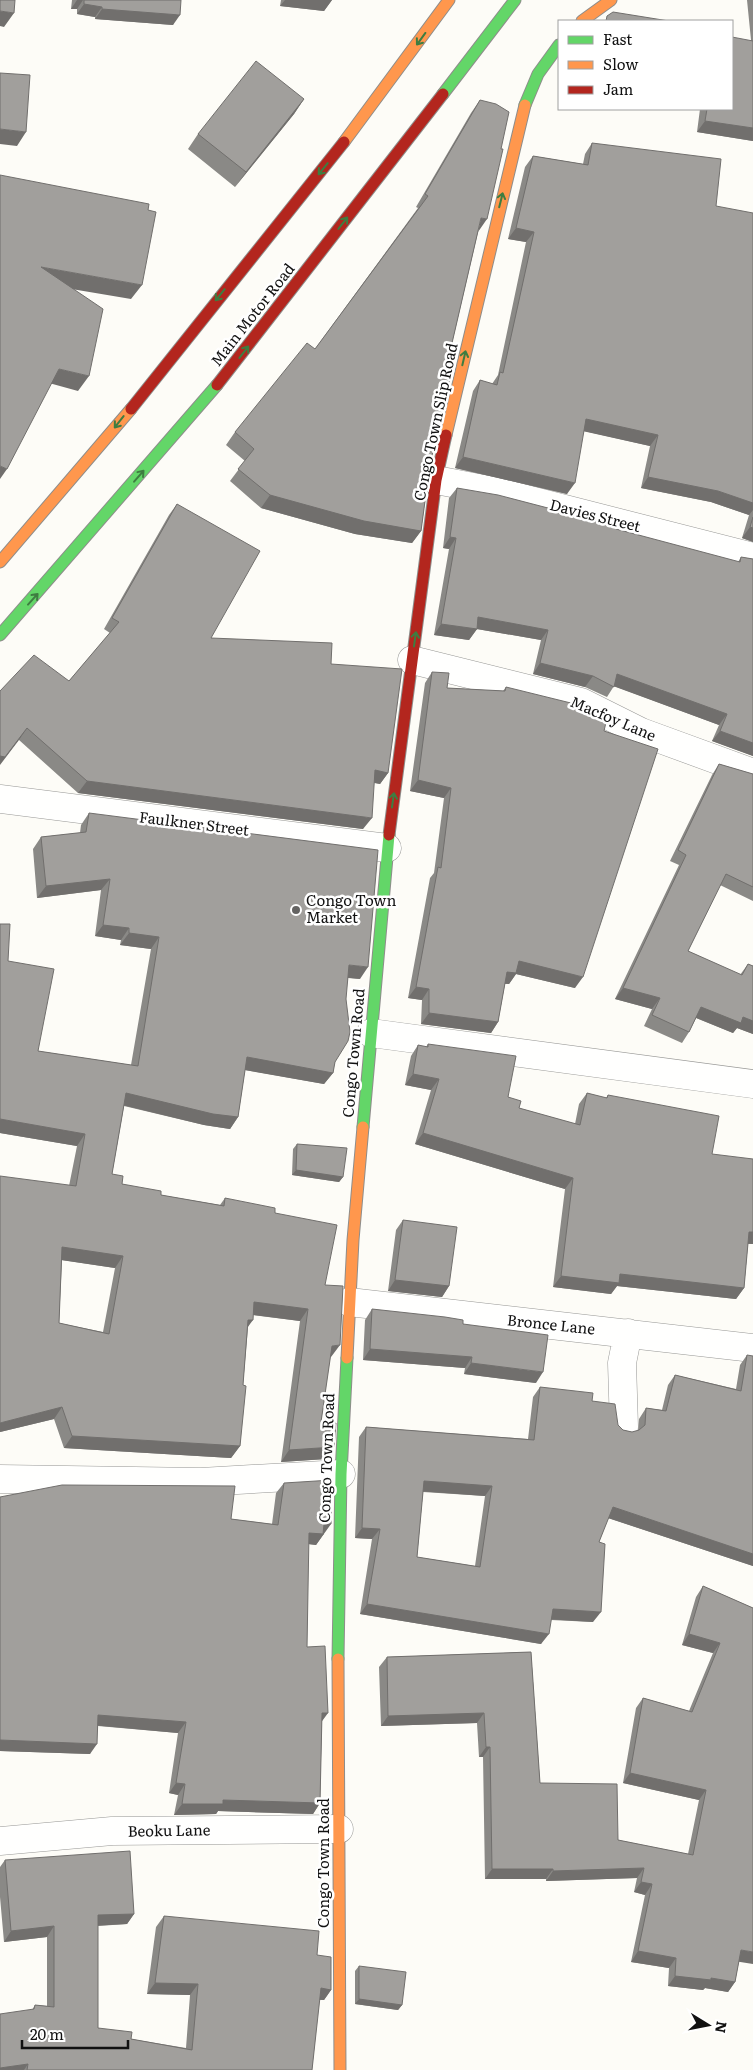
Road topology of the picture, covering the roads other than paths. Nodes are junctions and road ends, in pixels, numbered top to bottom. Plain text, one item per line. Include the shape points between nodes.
1 (450, 0) edge
2 (515, 0) edge
3 (611, 0) edge
4 (583, 20) edge
5 (558, 46) edge
6 (436, 480) junction
7 (753, 557) edge
8 (0, 562) edge
9 (0, 635) edge
10 (412, 660) junction
11 (753, 774) edge
12 (0, 799) edge
13 (387, 848) junction
14 (371, 1033) junction
15 (753, 1084) edge
16 (349, 1302) junction
17 (628, 1333) junction
18 (753, 1348) edge
19 (624, 1427) dead end
20 (340, 1474) junction
21 (0, 1479) edge
22 (339, 1828) junction
23 (0, 1841) edge
24 (340, 2070) edge

1 -> 8 main road via 336,153 98,450
9 -> 2 main road, Main Motor Road via 230,370
3 - 4 main road
6 -> 5 main road, Congo Town Slip Road via 522,113 538,74
6 - 7 street, Davies Street via 494,490
10 -> 6 main road, Congo Town Slip Road
10 - 11 street, Macfoy Lane via 581,702 641,732
13 -> 10 main road, Congo Town Slip Road
12 - 13 street, Faulkner Street
13 - 14 main road, Congo Town Road
14 - 15 street
14 - 16 main road, Congo Town Road
16 - 17 street, Bronce Lane
16 - 20 main road, Congo Town Road
17 - 18 street, Bronce Lane
17 - 19 street via 622,1363
20 - 21 street via 201,1482
20 - 22 main road, Congo Town Road
22 - 23 street, Beoku Lane via 112,1831
22 - 24 main road, Congo Town Road

